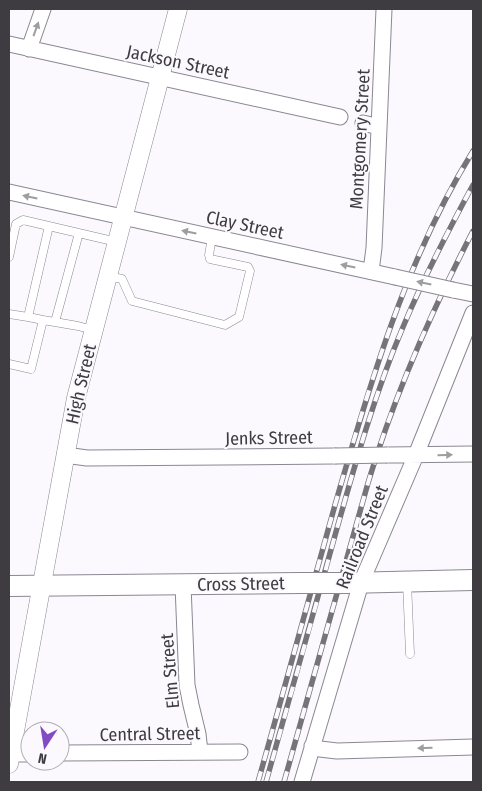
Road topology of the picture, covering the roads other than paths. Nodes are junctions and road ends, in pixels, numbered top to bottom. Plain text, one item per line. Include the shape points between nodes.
1 (43, 9) edge
2 (178, 9) edge
3 (384, 9) edge
4 (9, 44) edge
5 (28, 49) junction
6 (160, 77) junction
7 (340, 117) dead end
8 (363, 123) dead end
9 (379, 126) junction
10 (9, 192) edge
11 (123, 217) junction
12 (50, 226) junction
13 (79, 233) junction
14 (212, 237) junction
15 (117, 242) junction
16 (9, 257) edge
17 (371, 272) junction
18 (108, 276) junction
19 (473, 294) edge
20 (473, 313) edge
21 (9, 314) edge
22 (28, 317) junction
23 (43, 320) junction
24 (55, 322) junction
25 (93, 330) junction
26 (9, 364) edge
27 (473, 454) edge
28 (65, 455) junction
29 (416, 455) junction
30 (473, 580) edge
31 (407, 582) junction
32 (354, 583) junction
33 (183, 585) junction
34 (9, 586) edge
35 (41, 586) junction
36 (410, 654) dead end
37 (312, 746) junction
38 (473, 747) edge
39 (200, 752) junction
40 (240, 752) dead end
41 (70, 753) edge
42 (9, 757) edge
43 (302, 782) edge

5 -> 1 street
2 - 6 street, High Street
3 - 9 street, Montgomery Street
4 - 5 street, Jackson Street
5 - 6 street, Jackson Street
6 - 7 street, Jackson Street
6 - 11 street, High Street
8 - 9 street
9 - 17 street, Montgomery Street
11 -> 10 street, Clay Street
14 -> 11 street, Clay Street
11 - 15 street, High Street
12 - 13 lane
12 - 16 lane via 23,220 16,224
12 - 22 lane
13 - 15 lane
13 - 24 lane
17 -> 14 street, Clay Street
14 - 18 lane via 210,259 250,270 239,316 225,325 132,302 122,280
15 - 18 street, High Street
19 -> 17 street, Clay Street, bridge
18 - 25 street, High Street
20 - 29 street, Railroad Street
21 - 22 lane
22 - 23 lane
23 - 24 lane
23 - 26 lane via 31,369
24 - 25 lane
25 - 28 street, High Street
29 -> 27 street, Jenks Street
28 - 29 street, Jenks Street, bridge via 87,458
28 - 35 street, High Street
29 - 32 street, Railroad Street
30 - 31 main road, Cross Street
31 - 32 main road, Cross Street
31 - 36 lane
32 - 33 main road, Cross Street, bridge
32 - 37 street, Railroad Street
33 - 35 main road, Cross Street
33 - 39 street, Elm Street via 187,685
34 - 35 main road, Cross Street
35 - 42 street, High Street
38 -> 37 street via 337,750
37 - 43 street, Railroad Street
39 - 40 street, Central Street
39 - 41 street, Central Street

